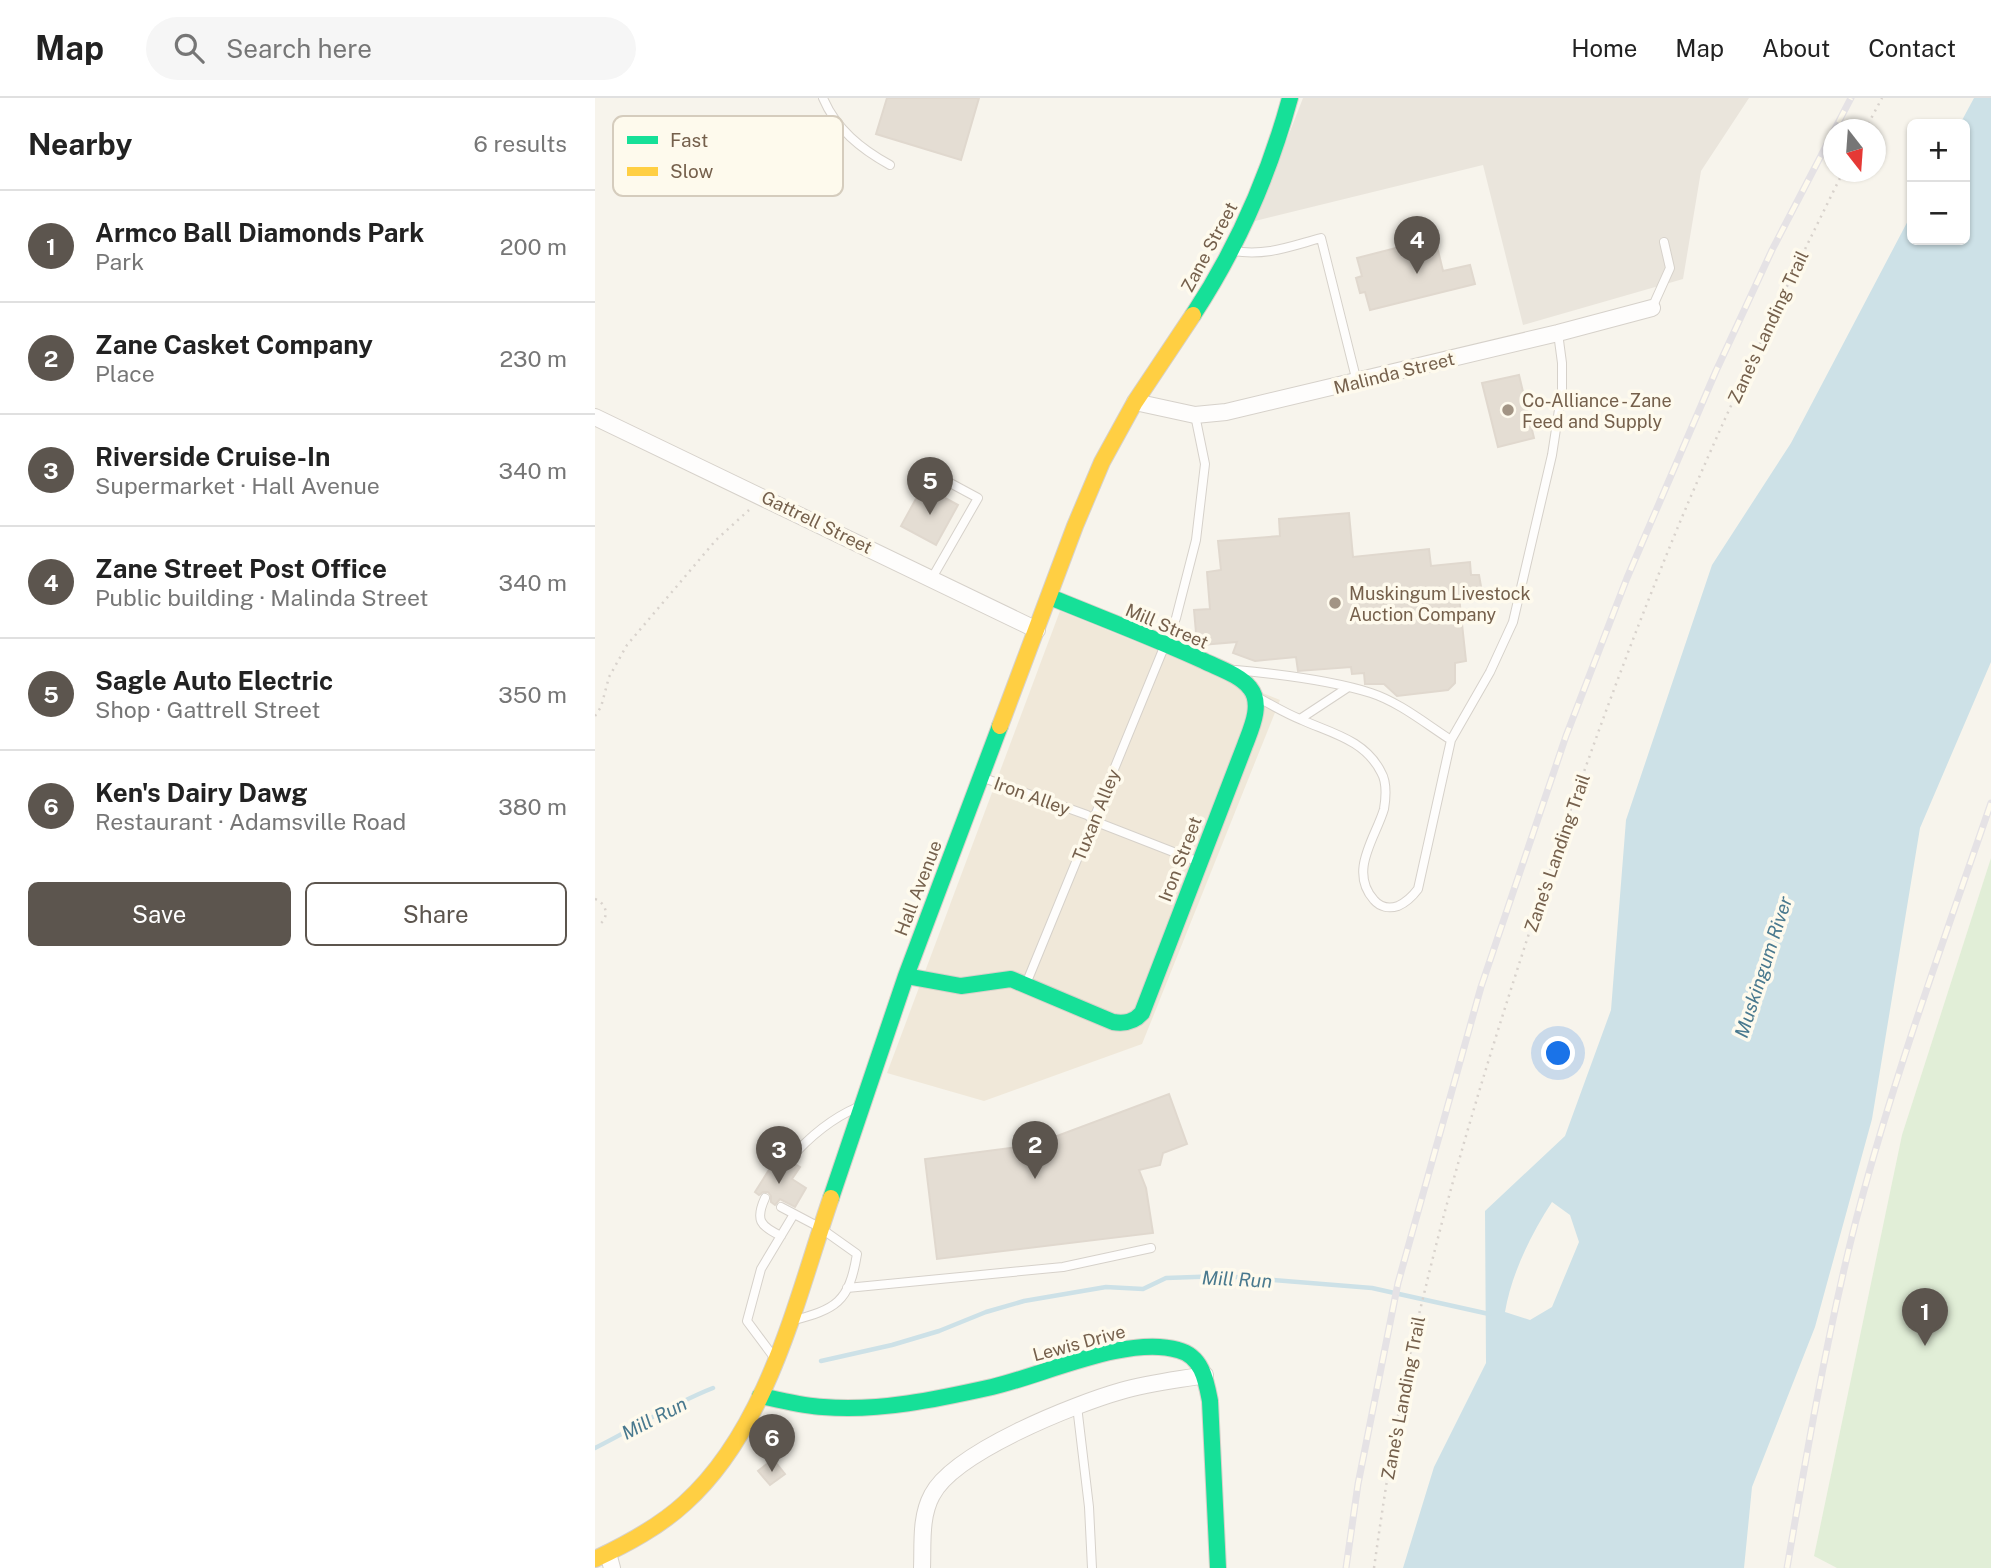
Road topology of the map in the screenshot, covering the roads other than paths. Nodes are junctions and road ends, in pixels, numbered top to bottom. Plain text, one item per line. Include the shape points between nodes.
1 (823, 98) edge
2 (1290, 98) edge
3 (832, 116) edge
4 (843, 131) edge
5 (890, 165) dead end
6 (1664, 242) dead end
7 (1232, 251) junction
8 (1652, 307) joint
9 (1557, 333) junction
10 (1357, 382) junction
11 (1135, 402) junction
12 (1195, 415) junction
13 (595, 417) edge
14 (939, 477) dead end
15 (932, 578) junction
16 (1050, 597) junction
17 (1037, 630) junction
18 (1164, 645) junction
19 (1219, 668) junction
20 (1347, 688) junction
21 (1254, 699) junction
22 (1300, 719) junction
23 (1451, 740) junction
24 (981, 777) junction
25 (1094, 820) junction
26 (1199, 862) junction
27 (905, 976) junction
28 (1026, 984) junction
29 (861, 1105) junction
30 (789, 1160) dead end
31 (765, 1198) dead end
32 (781, 1207) dead end
33 (794, 1214) junction
34 (820, 1227) junction
35 (781, 1236) junction
36 (1151, 1248) dead end
37 (847, 1288) junction
38 (788, 1322) junction
39 (776, 1359) junction
40 (1205, 1375) junction
41 (760, 1396) junction
42 (1077, 1406) junction
43 (605, 1560) edge
44 (922, 1568) edge
45 (1092, 1568) edge
46 (1218, 1568) edge

1 - 3 lane
2 - 7 main road, Zane Street via 1265,179
4 - 5 lane
6 - 8 lane via 1670,268
7 - 10 lane via 1267,253 1321,239
7 - 11 main road, Zane Street
8 - 9 street, Malinda Street
9 - 10 street, Malinda Street
9 - 23 lane via 1562,390 1552,455 1513,622
10 - 12 street, Malinda Street
11 - 12 street, Malinda Street
11 - 16 main road, Hall Avenue via 1102,461
12 - 18 lane, Tuxan Alley via 1205,464 1196,540 1179,609
13 - 15 street, Gattrell Street
14 - 15 lane via 978,498
15 - 17 street, Gattrell Street
16 - 17 main road, Hall Avenue
16 - 18 main road, Mill Street
17 - 24 main road, Hall Avenue
18 - 19 main road, Mill Street
18 - 25 lane, Tuxan Alley
19 - 20 lane
19 - 21 main road, Mill Street via 1247,684
20 - 22 lane
20 - 23 lane via 1388,700
21 - 22 lane
21 - 26 main road, Iron Street via 1255,716
22 - 23 lane via 1353,742 1382,773 1384,810 1366,853 1364,875 1373,899 1391,908 1411,899 1418,889
24 - 25 lane, Iron Alley
24 - 27 main road, Hall Avenue
25 - 26 lane, Iron Alley
25 - 28 lane, Tuxan Alley
26 - 28 main road, Iron Street via 1142,1013 1132,1022 1113,1022
27 - 28 main road via 961,985 999,979
27 - 29 main road, Hall Avenue
29 - 30 lane via 825,1125
29 - 34 main road, Hall Avenue
31 - 35 lane via 758,1212 761,1222
32 - 33 lane
33 - 34 lane
33 - 35 lane
34 - 37 lane via 857,1254
34 - 38 main road, Hall Avenue
35 - 39 lane via 761,1269 747,1321
36 - 37 lane via 1063,1267
37 - 38 lane via 842,1300 830,1309
38 - 39 main road, Hall Avenue
39 - 41 main road, Hall Avenue
40 - 41 main road, Lewis Drive via 1191,1356 1157,1345 994,1386 875,1406 831,1408
40 - 42 street via 1131,1389
40 - 46 main road via 1213,1427
41 - 43 main road, Hall Avenue via 737,1442 704,1485 657,1526
42 - 44 street via 992,1446 940,1483 924,1518
42 - 45 lane

